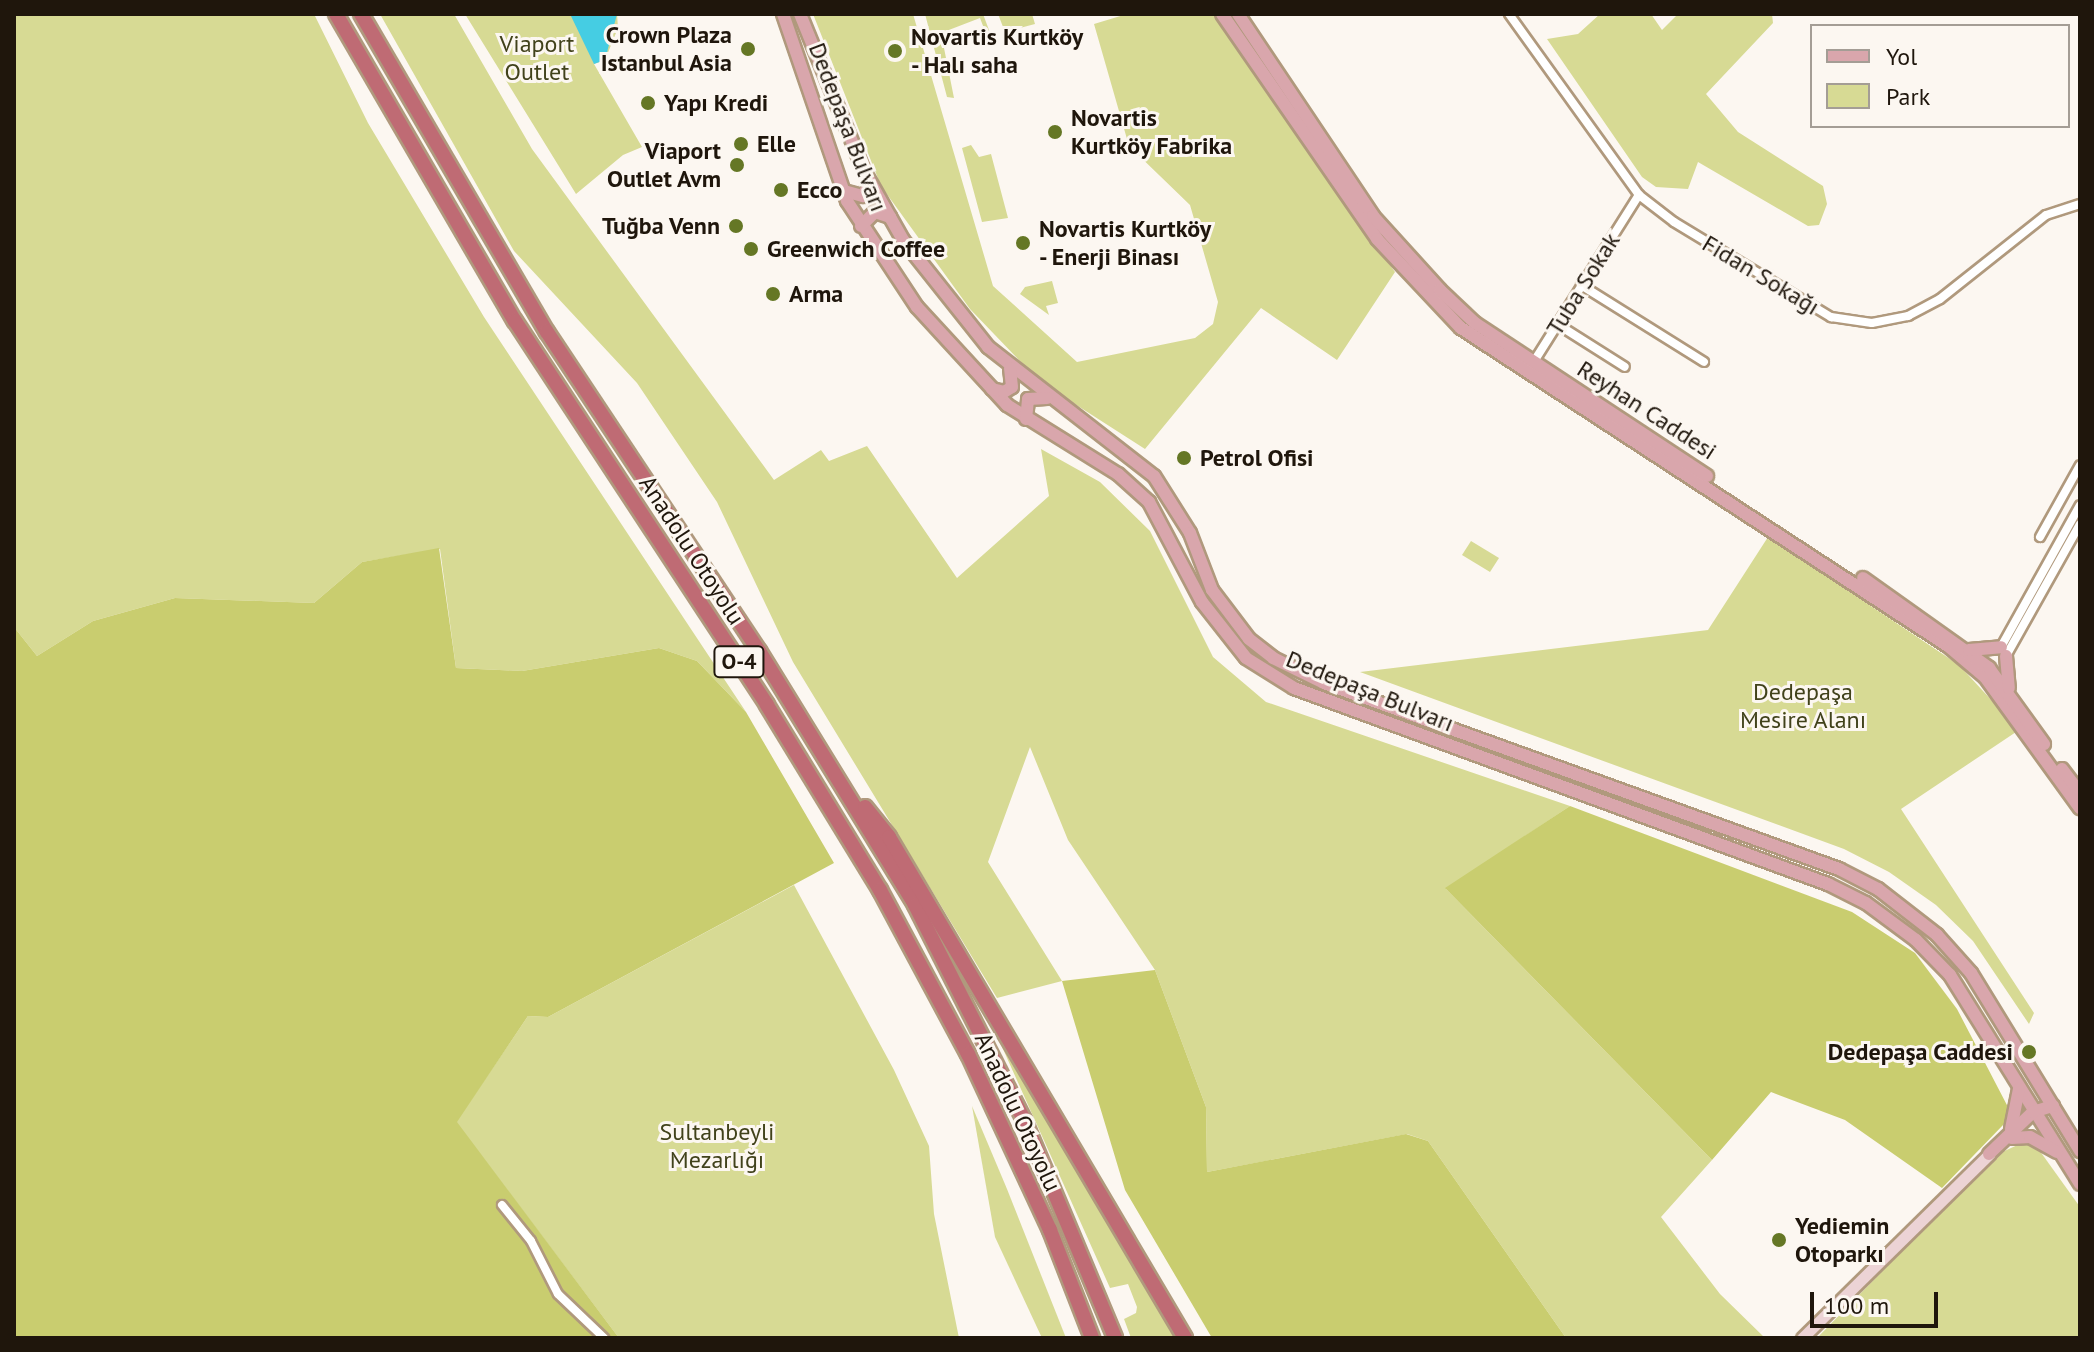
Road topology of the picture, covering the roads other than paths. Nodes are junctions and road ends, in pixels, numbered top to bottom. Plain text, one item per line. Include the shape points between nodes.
1 (336, 14) edge
2 (361, 14) edge
3 (783, 14) edge
4 (800, 14) edge
5 (1222, 14) edge
6 (1238, 14) edge
7 (1509, 14) edge
8 (870, 183) junction
9 (844, 191) junction
10 (1639, 195) junction
11 (2080, 204) edge
12 (890, 217) junction
13 (861, 226) junction
14 (1581, 285) junction
15 (1557, 324) junction
16 (1704, 362) dead end
17 (1010, 367) junction
18 (1530, 367) junction
19 (1625, 367) dead end
20 (989, 388) junction
21 (1047, 398) junction
22 (1026, 419) junction
23 (2080, 465) edge
24 (2080, 505) edge
25 (2080, 524) edge
26 (2040, 537) dead end
27 (1965, 649) junction
28 (2003, 652) junction
29 (1990, 673) junction
30 (2014, 701) junction
31 (828, 760) junction
32 (2080, 793) edge
33 (2080, 808) edge
34 (2019, 1087) junction
35 (2053, 1106) junction
36 (2036, 1116) junction
37 (2010, 1135) junction
38 (2080, 1151) edge
39 (1989, 1154) joint
40 (2063, 1156) junction
41 (2080, 1184) edge
42 (502, 1205) dead end
43 (604, 1338) edge
44 (1092, 1338) edge
45 (1115, 1338) edge
46 (1185, 1338) edge
47 (1802, 1338) edge

1 - 44 highway, Anadolu Otoyolu / O-4 via 515,321 767,705 880,890 968,1054 1050,1230
2 - 31 highway, Anadolu Otoyolu / O-4 via 547,332
3 - 9 main road, Dedepaşa Bulvarı
4 - 8 main road, Dedepaşa Bulvarı
5 - 18 main road, Reyhan Caddesi via 1377,239 1461,328
6 - 18 main road, Reyhan Caddesi via 1392,240 1475,323
7 - 10 street, Fidan Sokağı
8 - 9 main road via 863,196
8 - 12 main road, Dedepaşa Bulvarı
9 - 13 main road, Dedepaşa Bulvarı
10 - 11 street, Fidan Sokağı via 1809,305 1831,317 1872,323 1924,308 2046,215
10 - 14 street, Tuba Sokak
12 - 13 main road via 875,212
12 - 17 main road, Dedepaşa Bulvarı via 962,316
13 - 20 main road, Dedepaşa Bulvarı via 937,332
14 - 15 street, Tuba Sokak
14 - 16 street
15 - 18 street, Tuba Sokak
15 - 19 street
17 - 20 main road via 1014,381 1008,391
17 - 21 main road, Dedepaşa Bulvarı
18 - 27 main road, Reyhan Caddesi
18 - 29 main road, Reyhan Caddesi
20 - 22 main road, Dedepaşa Bulvarı
21 - 22 main road via 1028,399
21 - 35 main road, Dedepaşa Bulvarı via 1154,476 1190,533 1212,590 1230,618 1273,658 1324,683 1839,869 1878,889 1953,951
22 - 34 main road, Dedepaşa Bulvarı via 1118,474 1149,502 1213,620 1261,670 1308,694 1828,884 1866,903 1916,940 1950,975
23 - 26 street
24 - 28 street
25 - 28 street
27 - 28 main road
27 - 29 main road, Reyhan Caddesi
28 - 29 main road
28 - 30 main road
29 - 30 main road, Reyhan Caddesi
29 - 33 main road
30 - 32 main road, Reyhan Caddesi
31 - 45 highway, Anadolu Otoyolu / O-4 via 915,905 993,1053
31 - 46 highway via 889,837
34 - 36 main road, Dedepaşa Bulvarı
34 - 37 main road
35 - 36 main road
35 - 38 main road, Dedepaşa Bulvarı
36 - 37 main road
36 - 40 main road, Dedepaşa Bulvarı
37 - 39 main road
37 - 40 main road via 2030,1137
39 - 47 street
40 - 41 main road, Dedepaşa Bulvarı
42 - 43 street via 531,1241 558,1294

